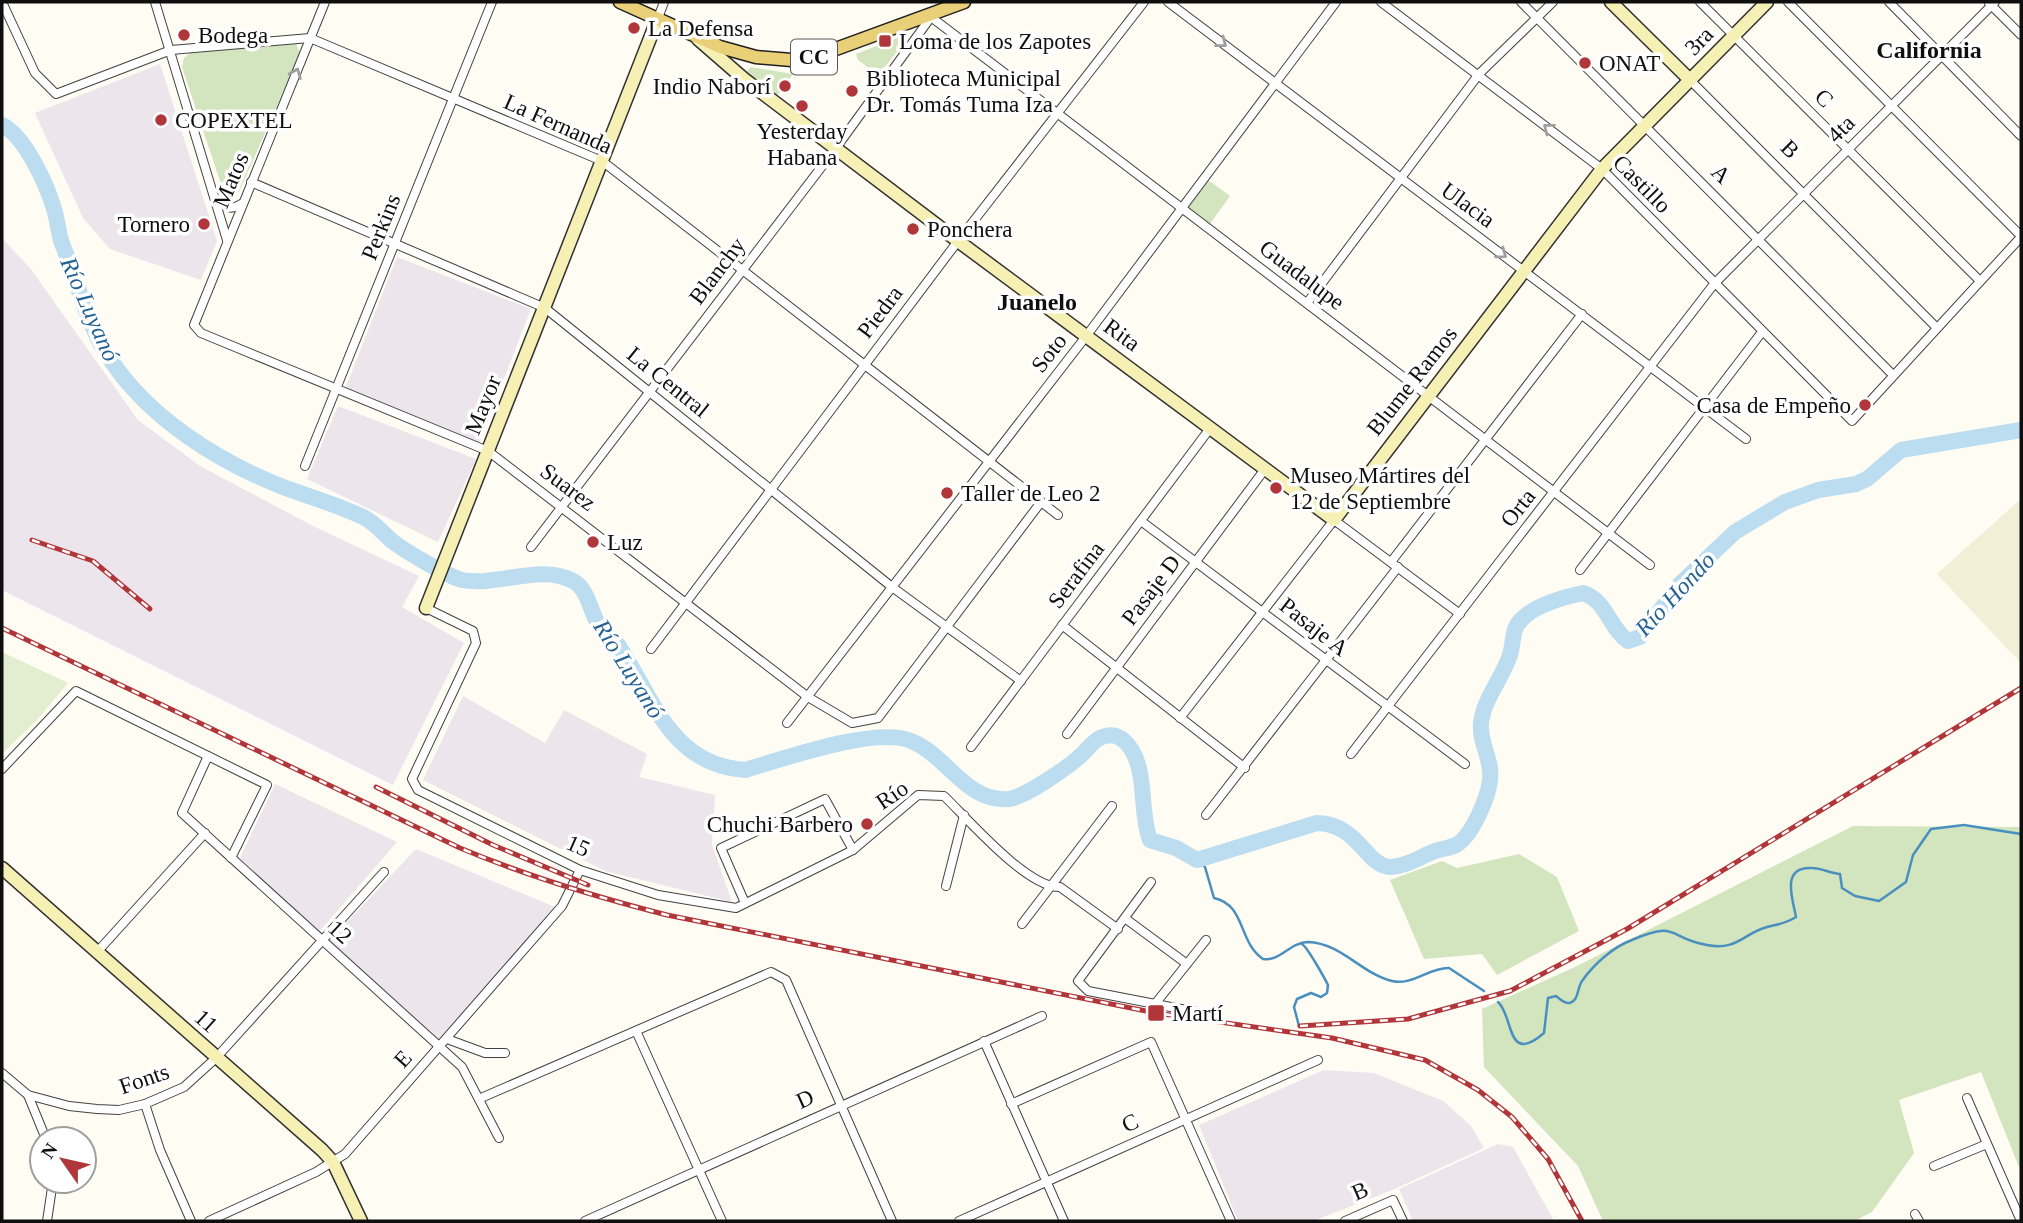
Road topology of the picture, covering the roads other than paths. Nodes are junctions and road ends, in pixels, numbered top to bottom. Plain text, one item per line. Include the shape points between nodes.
1 (2, 2) edge
2 (155, 2) edge
3 (326, 2) edge
4 (492, 2) edge
5 (620, 2) edge
6 (664, 2) edge
7 (964, 2) edge
8 (1144, 2) edge
9 (1168, 2) edge
10 (1336, 2) edge
11 (1381, 2) edge
12 (1521, 2) edge
13 (1553, 2) edge
14 (1611, 2) edge
15 (1700, 2) edge
16 (1767, 2) edge
17 (1788, 2) edge
18 (1889, 2) edge
19 (1992, 3) edge
20 (931, 16) junction
21 (1538, 16) junction
22 (658, 18) junction
23 (2021, 35) edge
24 (1733, 36) junction
25 (695, 37) junction
26 (310, 38) junction
27 (171, 50) junction
28 (1942, 55) junction
29 (1479, 74) junction
30 (1690, 80) junction
31 (1275, 84) junction
32 (453, 99) junction
33 (1892, 106) junction
34 (1057, 114) junction
35 (1645, 126) junction
36 (2021, 136) edge
37 (836, 148) junction
38 (1848, 149) junction
39 (603, 161) junction
40 (1602, 169) junction
41 (1399, 178) junction
42 (251, 182) junction
43 (1805, 193) junction
44 (214, 195) junction
45 (241, 204) junction
46 (1182, 209) junction
47 (2021, 236) edge
48 (1759, 238) junction
49 (227, 240) junction
50 (958, 241) junction
51 (395, 244) junction
52 (743, 269) junction
53 (1524, 270) junction
54 (1980, 281) junction
55 (1714, 284) junction
56 (1307, 303) junction
57 (545, 308) junction
58 (1582, 314) junction
59 (1936, 327) junction
60 (1762, 332) junction
61 (201, 333) joint
62 (1087, 335) junction
63 (866, 364) junction
64 (1652, 366) junction
65 (1893, 375) junction
66 (337, 389) junction
67 (649, 393) junction
68 (1428, 395) junction
69 (1704, 407) junction
70 (1211, 427) junction
71 (1486, 438) junction
72 (1746, 439) dead end
73 (488, 451) junction
74 (990, 461) junction
75 (305, 466) dead end
76 (1265, 469) junction
77 (771, 489) junction
78 (1555, 492) junction
79 (1041, 502) junction
80 (561, 506) junction
81 (1058, 515) dead end
82 (1334, 520) junction
83 (1141, 521) junction
84 (1608, 533) junction
85 (531, 547) dead end
86 (1196, 562) junction
87 (1394, 564) junction
88 (1650, 565) dead end
89 (1580, 570) dead end
90 (892, 587) junction
91 (685, 604) junction
92 (426, 608) joint
93 (1262, 612) junction
94 (1460, 614) junction
95 (1062, 625) junction
96 (947, 626) junction
97 (650, 649) dead end
98 (1327, 662) junction
99 (1117, 667) junction
100 (1021, 681) junction
101 (808, 697) junction
102 (1389, 707) junction
103 (1180, 718) junction
104 (787, 723) dead end
105 (1067, 734) dead end
106 (971, 747) dead end
107 (1351, 754) dead end
108 (208, 756) junction
109 (1465, 764) dead end
110 (1245, 768) junction
111 (2, 769) edge
112 (412, 779) joint
113 (1112, 806) dead end
114 (964, 815) junction
115 (1206, 816) dead end
116 (205, 833) junction
117 (853, 850) junction
118 (231, 858) junction
119 (2, 868) edge
120 (580, 870) junction
121 (384, 872) dead end
122 (1151, 882) dead end
123 (946, 886) dead end
124 (1050, 887) junction
125 (745, 903) junction
126 (1126, 919) junction
127 (1022, 924) dead end
128 (1118, 929) junction
129 (1206, 940) dead end
130 (321, 941) junction
131 (98, 951) junction
132 (1187, 964) junction
133 (1156, 1004) junction
134 (1207, 1014) dead end
135 (1042, 1016) dead end
136 (637, 1033) junction
137 (447, 1039) junction
138 (984, 1041) junction
139 (440, 1047) junction
140 (505, 1053) dead end
141 (216, 1058) junction
142 (1318, 1060) dead end
143 (2, 1073) edge
144 (28, 1095) junction
145 (481, 1098) junction
146 (1967, 1098) dead end
147 (145, 1104) junction
148 (1011, 1104) junction
149 (839, 1105) junction
150 (1187, 1118) junction
151 (41, 1125) edge
152 (499, 1138) dead end
153 (1987, 1144) junction
154 (333, 1162) junction
155 (1934, 1166) dead end
156 (698, 1169) junction
157 (1046, 1184) junction
158 (51, 1195) edge
159 (47, 1221) edge
160 (191, 1221) edge
161 (209, 1221) edge
162 (361, 1221) edge
163 (585, 1221) edge
164 (722, 1221) edge
165 (892, 1221) edge
166 (959, 1221) edge
167 (1064, 1221) edge
168 (1231, 1221) edge
169 (1345, 1221) edge
170 (1403, 1221) edge
171 (2021, 1221) edge

1 - 27 street, La Fernanda via 36,73 56,94
2 - 27 street
3 - 26 street, Matos
4 - 32 street, Perkins
5 - 22 main road, CC
6 - 22 street
7 - 20 main road, CC
8 - 34 street, Piedra
9 -> 31 street, Ulacia
10 - 31 street, Soto
11 - 29 street, Castillo
12 - 21 street, A
13 - 21 street
14 - 30 street, B
15 - 24 street, C
16 - 24 street, 3ra
17 - 33 street
18 - 28 street
19 - 23 street
19 - 28 street, 4ta
20 - 25 main road, CC via 803,61 756,57
20 - 34 street, Guadalupe
20 - 37 street, Blanchy
21 - 29 street
21 - 35 street, A
22 - 25 main road, CC
22 - 39 street, Mayor
24 - 30 street, 3ra
24 - 38 street, C
25 - 37 street, Rita
26 - 27 street, La Fernanda
26 - 32 street, La Fernanda
42 -> 26 street, Matos
27 - 44 street
28 - 33 street, 4ta
28 - 36 street
40 -> 29 street, Castillo
29 - 41 street
30 - 35 street, 3ra
30 - 43 street, B
31 - 41 street, Ulacia
31 - 46 street, Soto
32 - 39 street, La Fernanda
32 - 51 street, Perkins
33 - 38 street, 4ta
33 - 47 street
34 - 46 street, Guadalupe
34 - 50 street, Piedra
35 - 40 street, 3ra
35 - 48 street, A
37 - 50 street, Rita
37 - 52 street, Blanchy
38 - 43 street, 4ta
38 - 54 street, C
39 - 52 street, La Fernanda
39 - 57 street, Mayor
40 - 53 street, Blume Ramos
40 - 55 street, Castillo
41 -> 53 street, Ulacia
41 - 56 street
42 - 45 street, Matos
42 - 51 street, La Central
43 - 48 street, 4ta
43 - 59 street, B
44 - 45 street via 229,208
44 - 49 street
45 - 49 street, Matos
46 - 56 street, Guadalupe
46 - 62 street, Soto
47 - 54 street
48 - 55 street, 4ta
48 - 65 street, A
49 - 61 street, Matos via 194,325
50 - 62 street, Rita
50 - 63 street, Piedra
51 - 57 street, La Central
51 - 66 street, Perkins
52 - 63 street, La Fernanda
52 - 67 street, Blanchy
53 - 58 street, Ulacia
53 - 68 street, Blume Ramos
54 - 59 street
55 - 60 street, Castillo
55 - 64 street, Orta
56 - 68 street, Guadalupe
57 - 67 street, La Central
57 - 73 street, Mayor
58 - 64 street, Ulacia
58 - 71 street
59 - 65 street
60 - 65 street, Castillo via 1852,421
60 - 69 street
61 - 66 street, Suarez
62 - 70 street, Rita
62 - 74 street, Soto
63 - 74 street, La Fernanda
63 - 77 street, Piedra
64 - 69 street, Ulacia
64 - 78 street, Orta
66 - 73 street, Suarez
66 - 75 street, Perkins
67 - 77 street, La Central
67 - 80 street, Blanchy
68 - 71 street, Guadalupe
68 - 82 street, Blume Ramos
69 - 72 street, Ulacia
69 - 84 street
70 - 76 street, Rita
70 - 83 street, Serafina
71 - 78 street, Guadalupe
71 - 87 street
73 - 80 street, Suarez
73 - 92 street, Mayor
74 - 79 street, La Fernanda
74 - 90 street, Soto
76 - 82 street, Rita
76 - 86 street, Pasaje D
77 - 90 street, La Central
77 - 91 street, Piedra
78 - 84 street, Guadalupe
78 - 94 street, Orta
79 - 81 street, La Fernanda
79 - 96 street
80 - 85 street, Blanchy
80 - 91 street, Suarez
82 - 87 street, Rita
82 - 93 street, Blume Ramos
83 - 86 street, Pasaje A
83 - 95 street, Serafina
84 - 88 street, Guadalupe
84 - 89 street
86 - 93 street, Pasaje A
86 - 99 street, Pasaje D
87 - 94 street, Rita
87 - 98 street
90 - 96 street, La Central
90 - 101 street, Soto
91 - 97 street, Piedra
91 - 101 street, Suarez
92 - 112 street, Mayor via 473,631 476,643
93 - 98 street, Pasaje A
93 - 103 street, Blume Ramos
94 - 102 street, Orta
95 - 99 street
95 - 100 street, Serafina
96 - 100 street, La Central
96 - 101 street, Suarez via 878,719 852,723
98 - 102 street, Pasaje A
98 - 110 street
99 - 103 street
99 - 105 street, Pasaje D
100 - 106 street, Serafina
101 - 104 street, Soto
102 - 107 street, Orta
102 - 109 street, Pasaje A
103 - 110 street
108 - 111 street via 76,691
108 - 116 street, 12 via 182,813
108 - 118 street via 267,785
110 - 115 street
112 - 120 street, 15 via 418,790
113 - 124 street
114 - 117 street, Río via 944,796 918,795
114 - 123 street
114 - 124 street, Río via 1009,860
116 - 118 street, 12
116 - 131 street
117 - 125 street, Río
117 - 125 street via 825,799 721,848
118 - 130 street, 12
119 - 131 street, 11
120 - 125 street, 15 via 658,895 736,908
120 - 137 street, E via 562,906
121 - 130 street, Fonts
122 - 126 street
124 - 127 street
124 - 128 street, Río via 1060,887
126 - 128 street
126 - 132 street
128 - 133 street via 1078,981 1087,991
129 - 132 street
130 - 139 street, 12
130 - 141 street, Fonts
131 - 141 street, 11
132 - 133 street
133 - 134 street
135 - 138 street, D
136 - 145 street
136 - 149 street via 771,972 786,980
136 - 156 street
137 - 139 street, E
137 - 140 street via 485,1053
138 - 148 street
138 - 149 street, D
139 - 145 street, 12 via 462,1067
139 - 154 street, E
141 - 147 street, Fonts via 184,1087
141 - 154 street, 11
142 - 150 street, C
143 - 144 street, Fonts
144 - 147 street, Fonts via 97,1109
144 - 151 street
145 - 152 street, 12
146 - 153 street
147 - 160 street
148 - 150 street via 1151,1042
148 - 157 street
149 - 156 street, D
149 - 165 street
150 - 157 street, C
150 - 168 street
153 - 155 street
153 - 171 street
154 - 161 street, E
154 - 162 street, 11
156 - 163 street, D
156 - 164 street
157 - 166 street, C
157 - 167 street
158 - 159 street
169 - 170 street, B via 1393,1199

